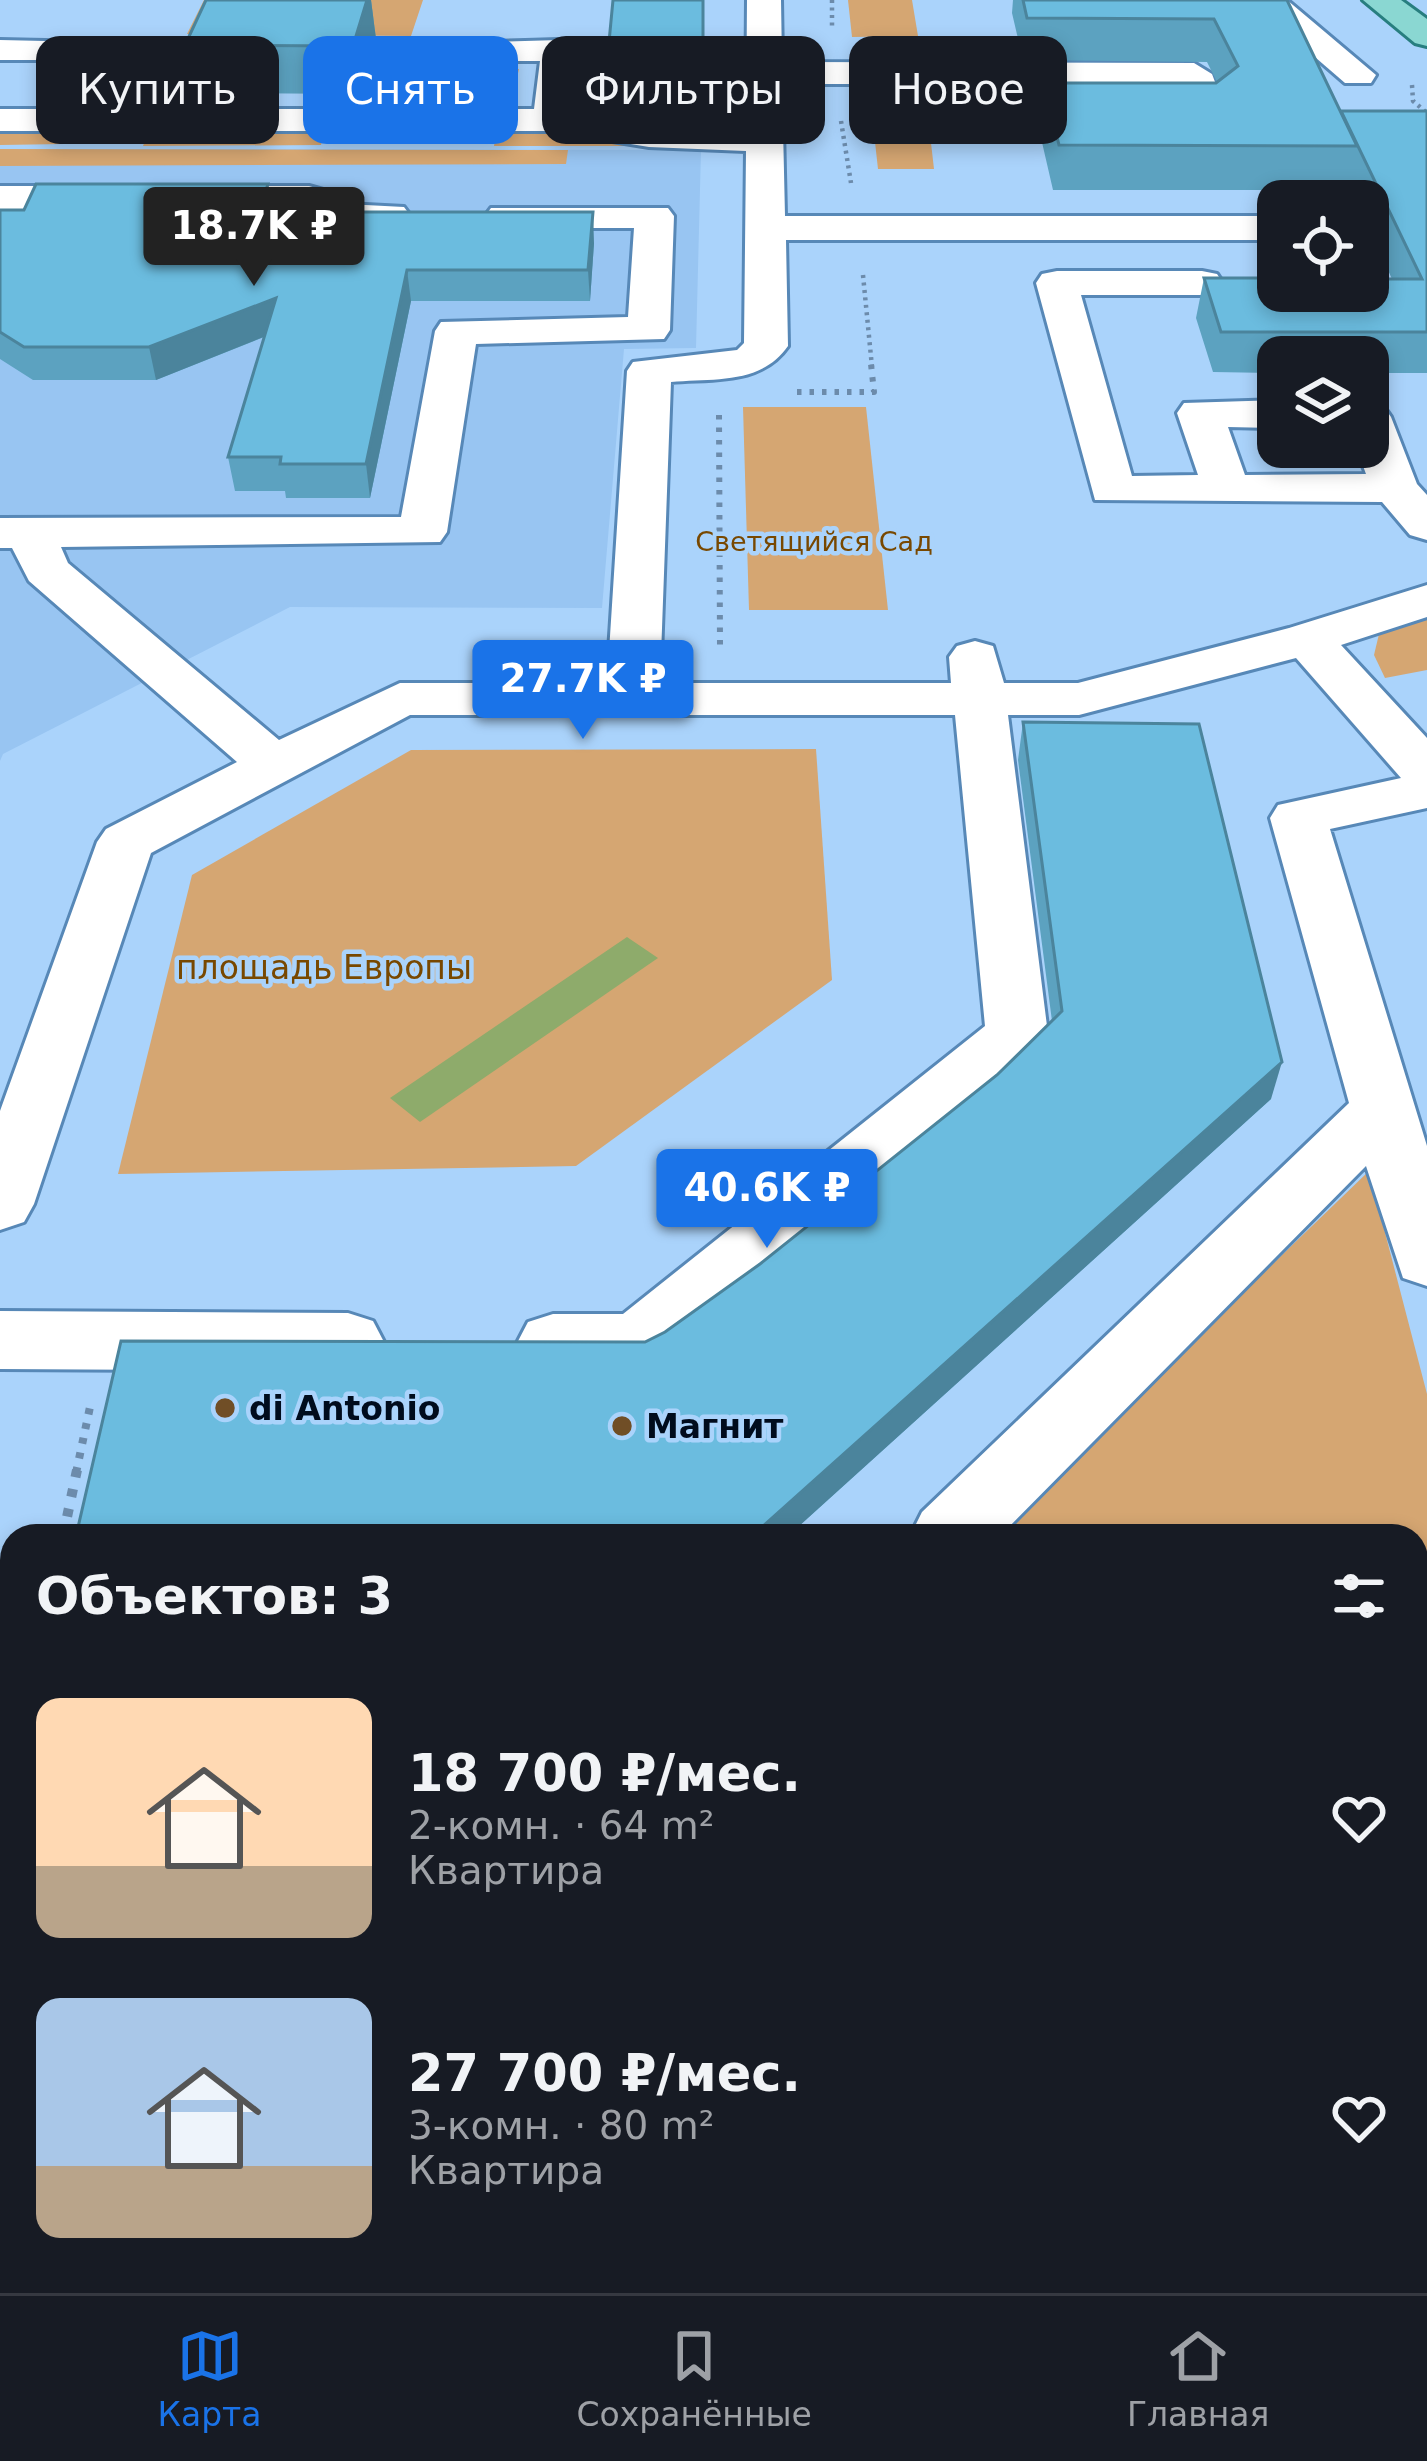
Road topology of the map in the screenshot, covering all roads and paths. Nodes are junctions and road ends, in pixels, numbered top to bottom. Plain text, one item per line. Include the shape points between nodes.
1 (764, 0) edge
2 (1266, 0) edge
3 (1380, 0) edge
4 (763, 36) edge
5 (1427, 36) edge
6 (0, 50) edge
7 (36, 50) edge
8 (1358, 75) dead end
9 (0, 120) edge
10 (36, 120) edge
11 (766, 144) edge
12 (0, 198) edge
13 (421, 215) edge
14 (467, 216) edge
15 (769, 228) junction
16 (1183, 228) junction
17 (1257, 228) edge
18 (649, 351) junction
19 (721, 365) junction
20 (1257, 414) edge
21 (1389, 435) edge
22 (1404, 472) edge
23 (1226, 488) junction
24 (1427, 525) edge
25 (15, 533) edge
26 (1427, 599) edge
27 (1307, 639) junction
28 (721, 657) dead end
29 (978, 676) junction
30 (634, 695) junction
31 (274, 765) junction
32 (1427, 772) edge
33 (1427, 790) edge
34 (1384, 1108) junction
35 (10, 1134) edge
36 (0, 1204) edge
37 (1427, 1259) edge
38 (0, 1340) edge
39 (103, 1340) junction
40 (405, 1342) edge
41 (498, 1342) edge
42 (65, 1524) edge
43 (961, 1524) edge

1 - 4 street
2 - 8 street
3 - 5 main road
6 - 7 street
9 - 10 street
11 - 15 street
12 - 13 street via 309,198 304,215
14 - 18 street via 653,216
15 - 16 street
15 - 19 street via 766,346 750,362
16 - 17 street
16 - 23 street via 1221,283 1057,283 1112,490
18 - 19 street
18 - 25 street via 456,331 423,532
18 - 30 street
19 - 28 path
20 - 23 street via 1200,413
21 - 22 street
22 - 23 street
22 - 24 street
25 - 31 street via 47,570
26 - 27 street
27 - 29 street via 1079,699
27 - 32 street
29 - 30 street
29 - 41 street via 1017,1034 638,1343
30 - 31 street via 400,699
31 - 35 street via 126,842
33 - 34 street via 1298,818
34 - 37 street
34 - 43 street
35 - 36 street
38 - 39 street
39 - 40 street
39 - 42 path

